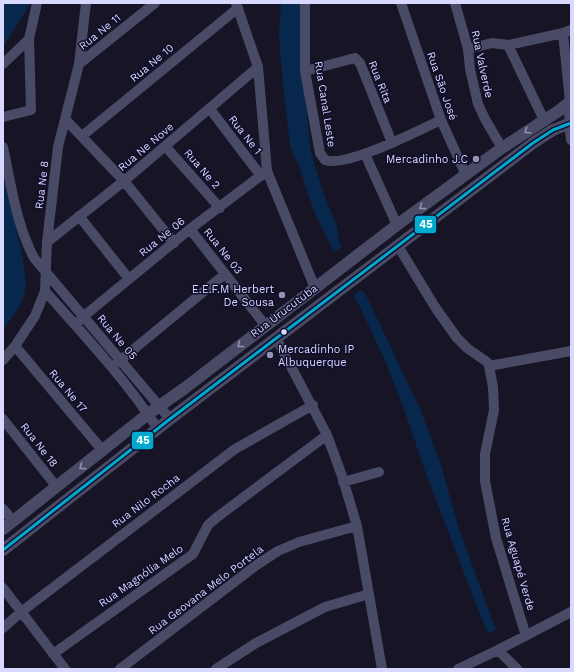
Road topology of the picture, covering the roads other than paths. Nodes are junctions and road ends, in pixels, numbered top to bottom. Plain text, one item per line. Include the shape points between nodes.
1 (37, 3) edge
2 (86, 3) edge
3 (155, 3) edge
4 (305, 3) edge
5 (401, 3) edge
6 (455, 3) edge
7 (237, 5) edge
8 (567, 32) edge
9 (29, 39) junction
10 (508, 45) junction
11 (468, 49) junction
12 (3, 64) edge
13 (79, 64) junction
14 (258, 67) junction
15 (305, 71) junction
16 (571, 102) edge
17 (210, 109) junction
18 (3, 117) edge
19 (65, 119) junction
20 (441, 120) junction
21 (544, 120) junction
22 (570, 123) edge
23 (82, 136) junction
24 (571, 140) edge
25 (392, 143) junction
26 (165, 146) junction
27 (3, 147) edge
28 (502, 148) junction
29 (365, 154) junction
30 (264, 174) junction
31 (466, 175) junction
32 (124, 181) junction
33 (220, 208) junction
34 (79, 216) junction
35 (397, 226) junction
36 (190, 229) junction
37 (47, 242) junction
38 (174, 243) junction
39 (398, 246) junction
40 (46, 270) junction
41 (225, 274) junction
42 (129, 278) junction
43 (315, 288) junction
44 (45, 291) junction
45 (84, 316) junction
46 (75, 324) junction
47 (265, 325) junction
48 (276, 338) junction
49 (16, 346) junction
50 (571, 351) edge
51 (121, 359) junction
52 (3, 360) edge
53 (489, 366) junction
54 (112, 369) junction
55 (312, 405) junction
56 (158, 406) junction
57 (148, 414) junction
58 (3, 419) edge
59 (170, 419) junction
60 (158, 429) junction
61 (327, 435) junction
62 (103, 451) junction
63 (379, 472) dead end
64 (344, 482) junction
65 (56, 486) junction
66 (3, 508) edge
67 (13, 521) junction
68 (357, 526) junction
69 (3, 529) edge
70 (3, 550) edge
71 (3, 588) edge
72 (369, 594) junction
73 (21, 612) junction
74 (571, 612) edge
75 (3, 628) edge
76 (526, 636) junction
77 (498, 650) junction
78 (53, 654) junction
79 (65, 669) edge
80 (120, 669) edge
81 (216, 669) edge
82 (382, 669) edge
83 (458, 669) edge
84 (517, 669) edge

1 - 9 street
2 - 13 street, Rua Ne 8
3 - 13 street, Rua Ne 11
4 - 15 street, Rua Canal Leste
5 - 20 street, Rua São José
6 - 11 street, Rua Valverde
7 - 14 street
7 - 23 street, Rua Ne 10
8 - 10 street
8 - 16 street
9 - 12 street
9 - 18 street via 31,110
10 - 11 street via 492,43
10 - 21 street
11 - 28 street, Rua Valverde via 478,104
13 - 19 street, Rua Ne 8
14 - 17 street, Rua Ne Nove
14 - 30 street
15 - 25 street, Rua Rita via 357,59
15 - 29 street, Rua Canal Leste via 320,153 325,160 333,161
16 - 21 street, Rua Urucutuba
16 - 22 street
17 - 26 street, Rua Ne Nove
17 - 30 street, Rua Ne 1
19 - 23 street
19 - 37 street, Rua Ne 8 via 58,147
20 - 25 street
20 - 31 street, Rua São José
21 -> 28 street, Rua Urucutuba
22 - 24 street
22 - 39 street, Rua Urucutuba via 533,143
23 - 32 street
25 - 29 street
26 - 32 street, Rua Ne Nove
26 - 33 street, Rua Ne 2
27 - 40 street, Rua Ne 05 via 28,246 34,258
28 - 31 street, Rua Urucutuba
29 - 35 street
30 - 33 street, Rua Ne 06
30 - 43 street
31 -> 35 street, Rua Urucutuba
32 - 34 street, Rua Ne Nove
32 - 38 street
33 - 36 street, Rua Ne 06
34 - 37 street, Rua Ne Nove
34 - 42 street
35 - 43 street, Rua Urucutuba
36 - 38 street, Rua Ne 06
36 - 41 street, Rua Ne 03
37 - 40 street, Rua Ne 8
38 - 42 street, Rua Ne 06
39 - 48 street, Rua Urucutuba
39 - 53 street via 448,326 467,348
40 - 44 street, Rua Ne 8
40 - 45 street, Rua Ne 05
41 - 47 street, Rua Ne 03
41 - 51 street
42 - 45 street, Rua Ne 06
43 - 47 street, Rua Urucutuba
44 - 46 street
44 - 49 street, Rua Ne 8 via 35,316
45 - 46 street, Rua Ne 06
45 - 51 street, Rua Ne 05
46 - 54 street
47 -> 56 street, Rua Urucutuba
48 - 55 street
48 - 59 street, Rua Urucutuba
49 - 52 street, Rua Ne 8
49 - 62 street, Rua Ne 17
50 - 53 street
51 - 54 street
51 - 56 street, Rua Ne 05
53 - 76 street, Rua Aguapé Verde via 494,410 485,454 485,481 496,538
54 - 57 street
55 - 61 street
55 - 73 street, Rua Nilo Rocha via 235,449
56 - 57 street, Rua Urucutuba
56 - 59 street, Rua Ne 05
57 - 60 street
57 - 62 street, Rua Urucutuba
58 - 65 street, Rua Ne 18
59 - 60 street, Rua Urucutuba
60 - 70 street, Rua Urucutuba
61 - 64 street
61 - 78 street, Rua Magnólia Melo via 208,525 192,554
62 -> 65 street, Rua Urucutuba
63 - 64 street
64 - 68 street
65 - 67 street, Rua Urucutuba
66 - 67 street
67 - 69 street, Rua Urucutuba
68 - 72 street
68 - 80 street, Rua Geovana Melo Portela via 299,542 278,551
71 - 73 street
72 - 81 street via 325,607 256,643
72 - 82 street
73 - 75 street, Rua Nilo Rocha
73 - 78 street
74 - 76 street
76 - 77 street
77 - 83 street
77 - 84 street
78 - 79 street

